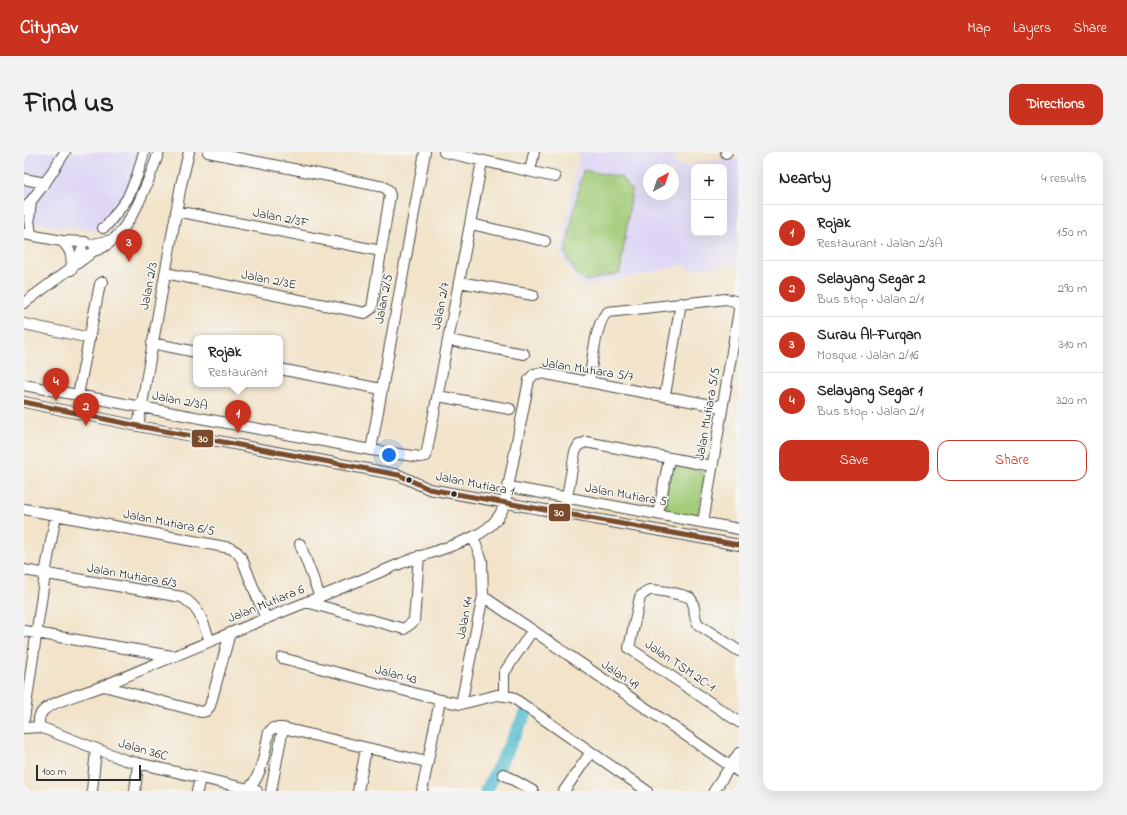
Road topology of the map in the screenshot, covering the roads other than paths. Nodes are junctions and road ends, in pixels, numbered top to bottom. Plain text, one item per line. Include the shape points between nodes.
1 (65, 152) edge
2 (144, 152) edge
3 (158, 152) edge
4 (190, 152) edge
5 (208, 152) edge
6 (425, 152) edge
7 (444, 152) edge
8 (534, 152) edge
9 (482, 161) junction
10 (530, 171) junction
11 (555, 177) dead end
12 (24, 179) edge
13 (45, 183) junction
14 (31, 202) junction
15 (24, 210) edge
16 (176, 211) junction
17 (471, 224) junction
18 (103, 228) dead end
19 (28, 234) edge
20 (62, 241) junction
21 (545, 241) dead end
22 (88, 248) junction
23 (381, 250) junction
24 (71, 270) junction
25 (165, 273) junction
26 (103, 282) dead end
27 (459, 282) junction
28 (533, 295) dead end
29 (681, 303) junction
30 (24, 304) edge
31 (739, 307) edge
32 (739, 310) edge
33 (24, 324) edge
34 (90, 338) junction
35 (448, 340) junction
36 (152, 343) junction
37 (193, 351) edge
38 (524, 354) dead end
39 (283, 370) edge
40 (589, 382) junction
41 (24, 385) edge
42 (380, 389) junction
43 (78, 395) junction
44 (665, 395) junction
45 (438, 396) junction
46 (24, 402) edge
47 (140, 407) junction
48 (722, 407) junction
49 (510, 409) dead end
50 (138, 426) junction
51 (371, 450) junction
52 (426, 456) joint
53 (669, 459) junction
54 (712, 466) junction
55 (509, 487) junction
56 (567, 497) junction
57 (506, 504) junction
58 (24, 509) edge
59 (658, 514) junction
60 (56, 515) junction
61 (703, 522) junction
62 (739, 529) edge
63 (473, 537) junction
64 (300, 544) dead end
65 (739, 545) edge
66 (419, 556) junction
67 (24, 570) edge
68 (45, 574) junction
69 (320, 597) junction
70 (487, 599) dead end
71 (306, 602) junction
72 (266, 618) junction
73 (24, 631) edge
74 (532, 631) junction
75 (36, 633) junction
76 (230, 633) junction
77 (210, 641) junction
78 (739, 651) edge
79 (172, 656) junction
80 (282, 658) dead end
81 (104, 686) junction
82 (504, 695) junction
83 (440, 700) junction
84 (461, 704) junction
85 (24, 719) edge
86 (739, 722) edge
87 (40, 727) junction
88 (24, 728) edge
89 (283, 728) junction
90 (96, 749) junction
91 (366, 749) junction
92 (591, 752) junction
93 (739, 753) edge
94 (427, 762) junction
95 (138, 763) junction
96 (730, 766) junction
97 (739, 772) edge
98 (503, 774) dead end
99 (200, 778) junction
100 (247, 789) junction
101 (645, 790) edge
102 (92, 791) edge
103 (135, 791) edge
104 (197, 791) edge
105 (258, 791) edge
106 (271, 791) edge
107 (358, 791) edge
108 (422, 791) edge
109 (533, 791) edge
110 (564, 791) edge
111 (714, 791) edge

1 - 13 street
2 - 18 street via 127,199
3 - 22 street via 147,184 130,219 103,249
4 - 16 street, Jalan 2/3
5 - 23 street via 388,190 390,195
6 - 42 street, Jalan 2/5
7 - 9 street
8 - 10 street
9 - 10 street
9 - 17 street, Jalan 2/7
10 - 11 street
12 - 13 street
13 - 14 street
14 - 15 street
14 - 19 street
16 - 23 street, Jalan 2/3F
16 - 25 street, Jalan 2/3
17 - 21 street
17 - 27 street, Jalan 2/7
19 - 20 street
20 - 22 street
20 - 24 street via 72,255
22 - 24 street
23 - 25 street, Jalan 2/3E via 372,308 369,312
24 - 30 street
25 - 36 street, Jalan 2/3
26 - 34 street via 100,284
27 - 28 street
27 - 35 street, Jalan 2/7
29 - 31 street via 732,299
29 - 40 street via 610,311 603,316 599,325
29 - 44 street
32 - 48 street, Jalan Mutiara 5/5
33 - 34 street
34 - 43 street
35 - 38 street
35 - 45 street, Jalan 2/7
36 - 37 street
36 - 47 street, Jalan 2/3
39 - 42 street
40 - 44 street, Jalan Mutiara 5/7
40 - 55 street, Jalan Mutiara 5/7 via 542,373 531,377
41 - 43 street, Jalan 2/3A
42 - 51 street, Jalan 2/5
43 - 47 street, Jalan 2/3A
44 - 48 street, Jalan Mutiara 5/7
45 - 49 street
45 - 52 street, Jalan 2/7
46 - 50 street, Jalan Mutiara 1
47 - 50 street, Jalan 2/3
47 - 51 street, Jalan 2/3A
48 - 54 street, Jalan Mutiara 5/5
50 - 57 street, Jalan Mutiara 1 via 399,475 429,489
51 - 52 street, Jalan 2/3A via 420,458
53 - 54 street
53 - 56 street via 586,442 579,445 575,452
53 - 59 street
54 - 61 street, Jalan Mutiara 5/5
55 - 56 street, Jalan Mutiara 5
55 - 57 street, Jalan Mutiara 5/7
56 - 59 street, Jalan Mutiara 5
57 - 63 street, Jalan Mutiara 6 via 494,522
57 - 65 street, Jalan Mutiara 1
58 - 60 street, Jalan Mutiara 6/5
59 - 61 street, Jalan Mutiara 5
60 - 68 street
60 - 72 street, Jalan Mutiara 6/5 via 230,548 242,559
61 - 62 street, Jalan Mutiara 5
63 - 66 street, Jalan Mutiara 6
63 - 84 street, Jalan 44 via 482,561 482,596
64 - 69 street
66 - 69 street, Jalan Mutiara 6
66 - 71 street via 414,621 404,629
67 - 68 street, Jalan Mutiara 6/3
68 - 75 street
68 - 77 street, Jalan Mutiara 6/3 via 182,597 198,610
69 - 71 street, Jalan Mutiara 6
70 - 74 street, Jalan 49
71 - 72 street, Jalan Mutiara 6
72 - 76 street, Jalan Mutiara 6
73 - 75 street
74 - 82 street via 504,673
74 - 96 street, Jalan 49
75 - 79 street
75 - 85 street
76 - 77 street, Jalan Mutiara 6
76 - 81 street via 210,706 206,711 201,712
77 - 79 street, Jalan Mutiara 6
78 - 86 street, Jalan TSM 2C-1 via 699,625 692,602 686,596 651,589 640,597 629,648
79 - 81 street, Jalan Mutiara 6
80 - 83 street, Jalan 43
81 - 87 street, Jalan Mutiara 6 via 44,710 38,721
82 - 84 street, Jalan 43
82 - 92 street via 512,697
83 - 84 street, Jalan 43
83 - 94 street
87 - 88 street, Jalan 36C
87 - 90 street, Jalan 36C
89 - 91 street
89 - 100 street via 273,728 269,732 257,778
89 - 106 street
90 - 95 street, Jalan 36C
90 - 102 street
91 - 94 street
91 - 107 street
92 - 101 street
92 - 110 street
93 - 96 street
94 - 108 street
95 - 99 street, Jalan 36C
95 - 103 street
96 - 97 street, Jalan 49
96 - 111 street
98 - 109 street
99 - 100 street, Jalan 36C
99 - 104 street
100 - 105 street, Jalan 36C

